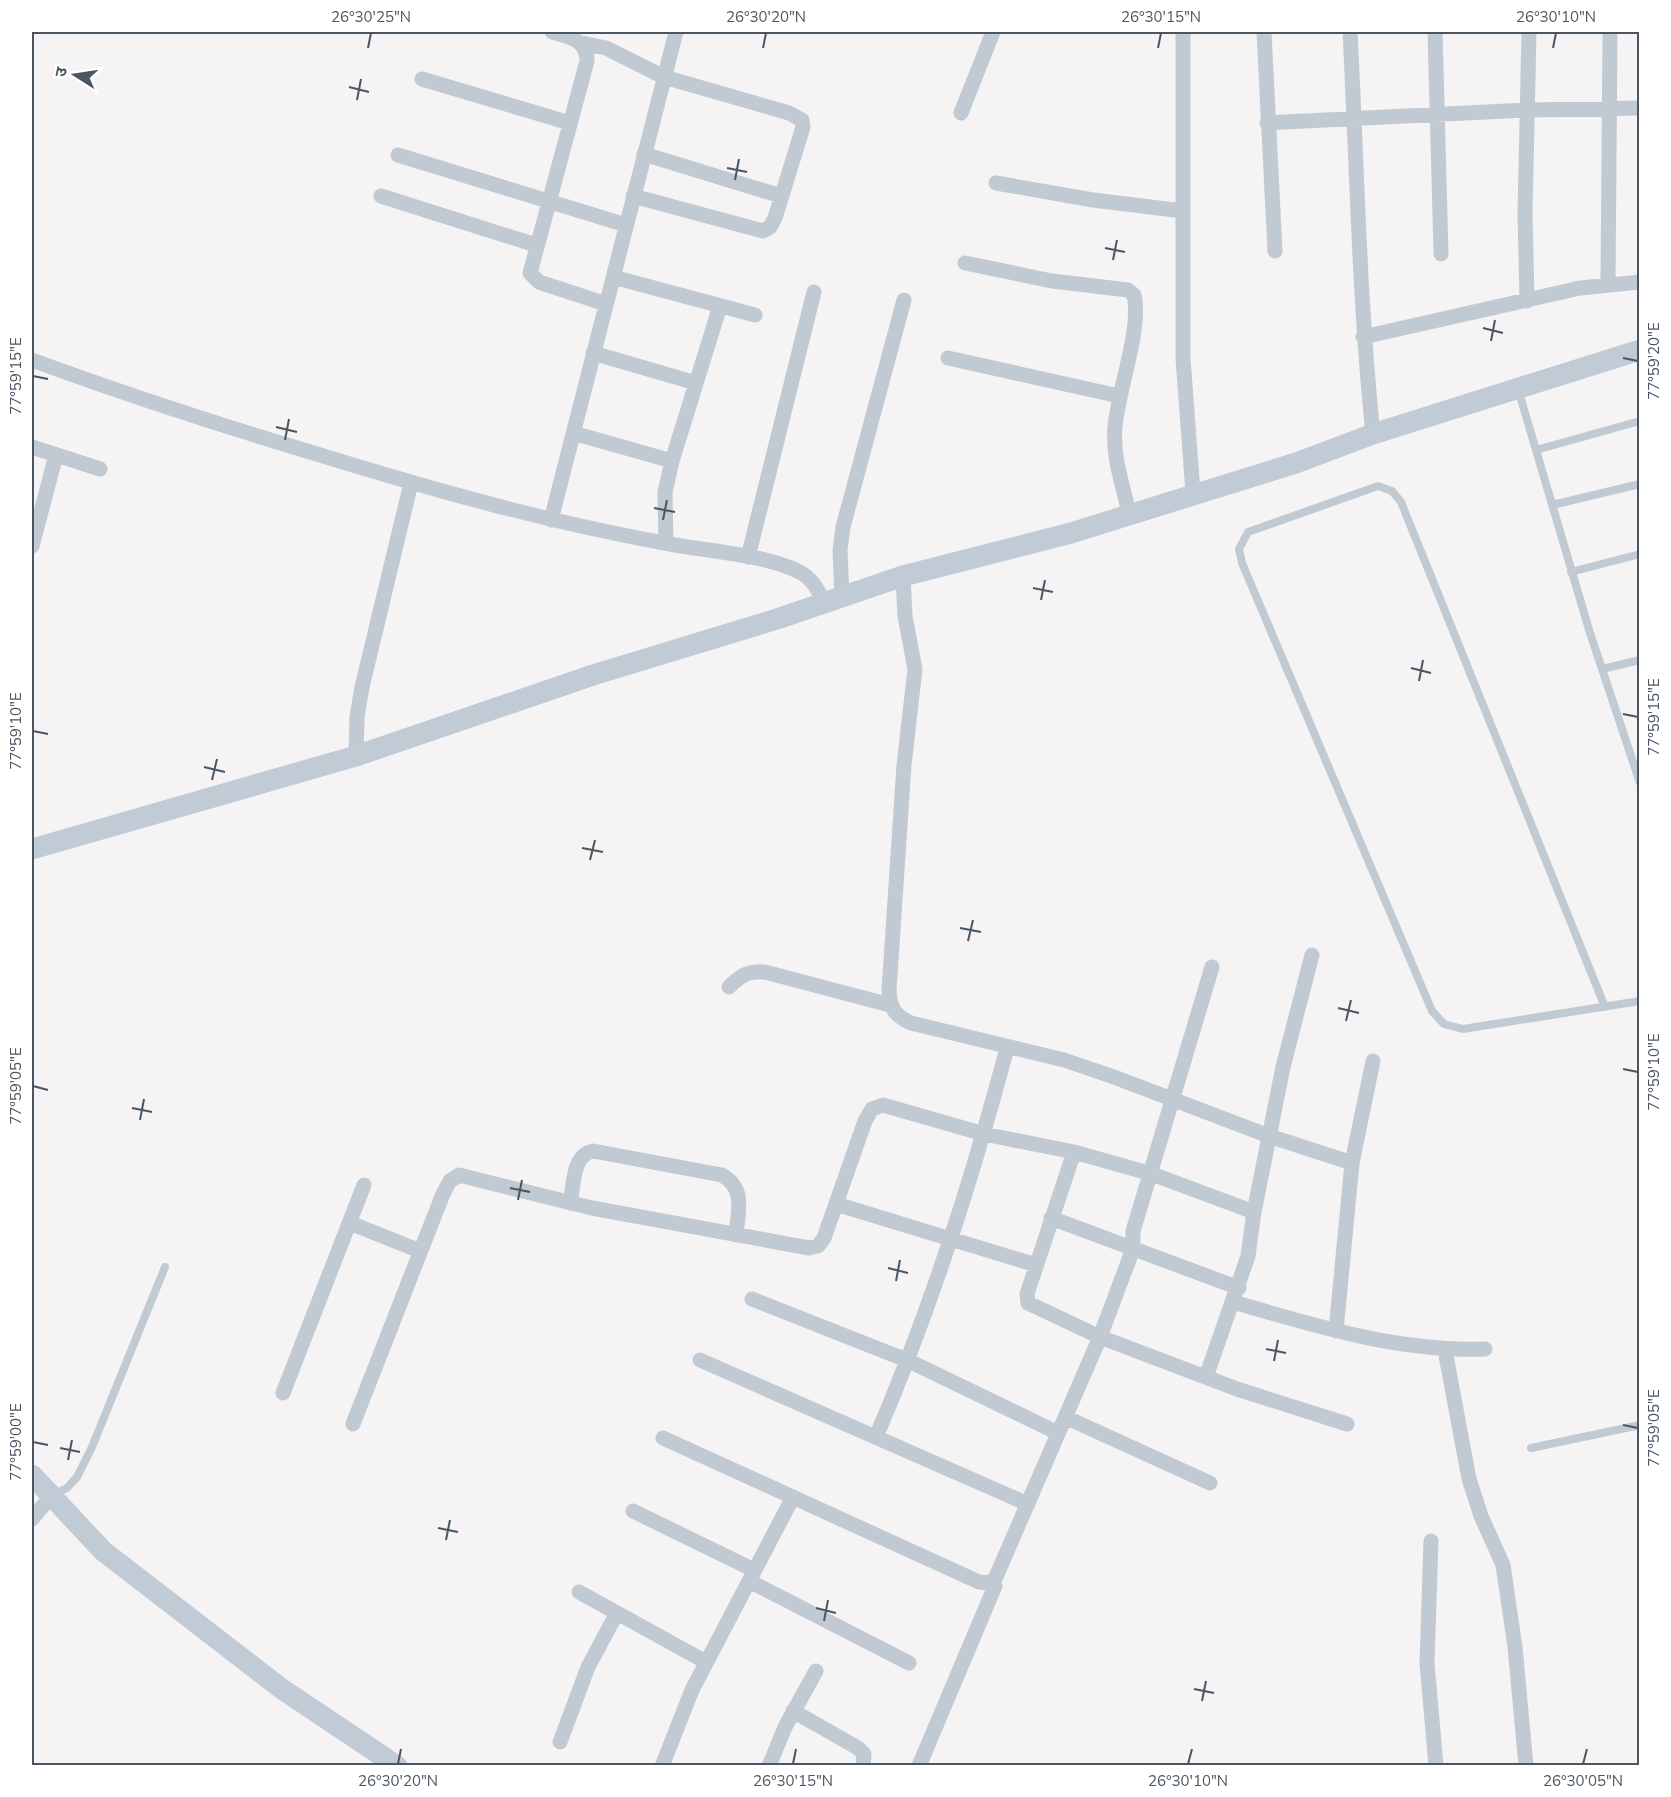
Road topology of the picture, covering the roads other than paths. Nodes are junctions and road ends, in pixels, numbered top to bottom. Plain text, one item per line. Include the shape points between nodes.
1 (552, 32) edge
2 (676, 32) edge
3 (993, 32) edge
4 (1183, 32) edge
5 (1264, 32) edge
6 (1350, 32) edge
7 (1435, 32) edge
8 (1529, 32) edge
9 (1610, 32) edge
10 (582, 43) junction
11 (664, 77) junction
12 (422, 79) dead end
13 (1609, 107) junction
14 (1640, 108) edge
15 (1528, 110) junction
16 (961, 113) dead end
17 (1436, 115) junction
18 (1355, 119) junction
19 (570, 123) junction
20 (1267, 123) junction
21 (644, 154) junction
22 (398, 155) dead end
23 (996, 183) dead end
24 (381, 196) dead end
25 (633, 196) junction
26 (781, 196) junction
27 (548, 201) junction
28 (1183, 211) junction
29 (626, 225) junction
30 (536, 245) junction
31 (1275, 251) dead end
32 (1441, 254) dead end
33 (965, 263) dead end
34 (613, 277) junction
35 (1640, 282) edge
36 (1608, 284) junction
37 (814, 292) dead end
38 (904, 300) dead end
39 (1527, 301) junction
40 (606, 304) junction
41 (720, 306) junction
42 (755, 315) dead end
43 (1363, 337) junction
44 (1640, 350) edge
45 (594, 353) junction
46 (948, 358) dead end
47 (32, 360) edge
48 (696, 383) junction
49 (1518, 389) junction
50 (1119, 396) junction
51 (1640, 421) edge
52 (573, 434) junction
53 (1373, 434) junction
54 (32, 447) edge
55 (1536, 450) junction
56 (56, 455) junction
57 (672, 461) junction
58 (100, 469) dead end
59 (411, 483) junction
60 (1640, 484) edge
61 (1192, 493) junction
62 (1552, 505) junction
63 (1129, 513) junction
64 (551, 520) junction
65 (34, 529) edge
66 (666, 543) junction
67 (32, 546) edge
68 (1640, 554) edge
69 (748, 557) junction
70 (1571, 572) junction
71 (903, 576) junction
72 (833, 600) junction
73 (1640, 660) edge
74 (1602, 669) junction
75 (356, 756) junction
76 (1640, 783) edge
77 (32, 849) edge
78 (1312, 955) dead end
79 (1212, 967) dead end
80 (729, 987) dead end
81 (1640, 1001) edge
82 (890, 1005) junction
83 (1605, 1007) junction
84 (1007, 1048) junction
85 (1372, 1060) dead end
86 (1171, 1099) junction
87 (984, 1134) junction
88 (1269, 1136) junction
89 (1074, 1152) junction
90 (1352, 1163) junction
91 (1152, 1174) junction
92 (364, 1185) dead end
93 (570, 1203) junction
94 (836, 1204) junction
95 (1254, 1212) junction
96 (1051, 1218) junction
97 (350, 1223) junction
98 (736, 1235) junction
99 (951, 1238) junction
100 (1133, 1249) junction
101 (420, 1251) junction
102 (1036, 1265) junction
103 (165, 1267) dead end
104 (1236, 1295) junction
105 (752, 1299) dead end
106 (1336, 1331) junction
107 (1100, 1337) junction
108 (1485, 1349) dead end
109 (1445, 1350) junction
110 (700, 1360) dead end
111 (909, 1361) junction
112 (1206, 1377) junction
113 (283, 1393) dead end
114 (1065, 1417) junction
115 (353, 1424) dead end
116 (1347, 1424) dead end
117 (1640, 1425) edge
118 (1058, 1433) junction
119 (876, 1437) junction
120 (663, 1438) dead end
121 (1531, 1448) dead end
122 (32, 1475) edge
123 (1210, 1483) dead end
124 (51, 1496) junction
125 (793, 1497) junction
126 (1028, 1504) junction
127 (633, 1511) dead end
128 (32, 1519) edge
129 (1431, 1541) dead end
130 (752, 1576) junction
131 (995, 1586) dead end
132 (579, 1592) dead end
133 (617, 1613) junction
134 (706, 1662) junction
135 (909, 1663) dead end
136 (816, 1671) dead end
137 (793, 1712) junction
138 (560, 1742) dead end
139 (397, 1766) edge
140 (662, 1766) edge
141 (769, 1766) edge
142 (863, 1766) edge
143 (920, 1766) edge
144 (1436, 1766) edge
145 (1526, 1766) edge

1 - 10 street
2 - 11 street
3 - 16 street
4 - 28 street
5 - 20 street
6 - 18 street
7 - 17 street
8 - 15 street
9 - 13 street
10 - 11 street via 606,48
10 - 19 street via 587,61
11 - 21 street
11 - 26 street via 802,120
12 - 19 street
13 - 14 street
13 - 15 street
13 - 36 street
15 - 17 street
15 - 39 street
17 - 18 street
17 - 32 street
18 - 20 street
18 - 43 street
19 - 27 street
20 - 31 street
21 - 25 street
21 - 26 street
22 - 27 street
23 - 28 street
24 - 30 street
25 - 26 street via 763,231 775,218
25 - 29 street
27 - 29 street
27 - 30 street
28 - 61 street via 1183,358
29 - 34 street
30 - 40 street via 532,278
33 - 50 street via 1052,281 1128,290 1134,295 1133,328
34 - 40 street
34 - 41 street
35 - 36 street
36 - 39 street
37 - 69 street
38 - 72 street via 843,527
39 - 43 street
40 - 45 street
41 - 42 street
41 - 48 street
43 - 53 street
44 - 49 street
45 - 48 street
45 - 52 street
46 - 50 street
47 - 59 street via 213,422
48 - 57 street
49 - 53 street
49 - 55 lane
50 - 63 street via 1114,441
51 - 55 lane
52 - 57 street
52 - 64 street
53 - 61 street via 1296,463
54 - 56 street
55 - 62 lane
56 - 58 street
56 - 65 street
57 - 66 street via 665,492
59 - 64 street
59 - 75 street via 362,687
60 - 62 lane
61 - 63 street
62 - 70 lane
63 - 71 street via 1071,533
64 - 66 street
65 - 67 street
66 - 69 street
68 - 70 lane
69 - 72 street via 803,574
70 - 74 lane
71 - 72 street
71 - 82 street via 904,616 915,669 903,777
72 - 75 street via 593,675
73 - 74 lane
74 - 76 lane
75 - 77 street
78 - 88 street
79 - 86 street
80 - 82 street via 740,976 752,971 765,972
81 - 83 lane
82 - 84 street via 897,1016 910,1023
83 - 83 lane via 1396,496 1378,486 1248,532 1239,549 1242,563 1432,1011 1444,1024 1463,1029
84 - 86 street via 1064,1060
84 - 87 street
85 - 90 street
86 - 88 street
86 - 91 street
87 - 89 street
87 - 94 street via 897,1108 872,1109
87 - 99 street
88 - 90 street
88 - 95 street
89 - 91 street
89 - 96 street
90 - 106 street
91 - 95 street
91 - 100 street via 1133,1231
92 - 97 street
93 - 98 street
93 - 98 street via 578,1160 593,1151 722,1175 732,1181 740,1194
93 - 101 street via 459,1175 450,1181 443,1194
94 - 98 street via 818,1246 810,1248
94 - 99 street
95 - 104 street via 1248,1256
96 - 100 street
96 - 102 street
97 - 101 street
97 - 113 street
99 - 102 street
99 - 111 street
100 - 104 street
100 - 107 street
101 - 115 street
102 - 107 street via 1028,1303
103 - 124 lane via 92,1447 77,1477
104 - 106 street
104 - 112 street
105 - 111 street
106 - 109 street
107 - 112 street
107 - 114 street
108 - 109 street
109 - 145 street via 1469,1479 1480,1516 1503,1565
110 - 119 street
111 - 118 street
111 - 119 street
112 - 116 street
114 - 118 street
114 - 123 street
117 - 121 lane
118 - 126 street
119 - 126 street
120 - 125 street
122 - 124 street
124 - 128 street
124 - 139 street via 103,1551 282,1689
125 - 126 street via 988,1583 1000,1571
125 - 130 street
127 - 130 street
129 - 144 street via 1427,1663
130 - 134 street
130 - 135 street
131 - 143 street
132 - 133 street
133 - 134 street
133 - 138 street via 588,1667
134 - 140 street
136 - 137 street
137 - 141 street
137 - 142 street via 858,1748 864,1754

